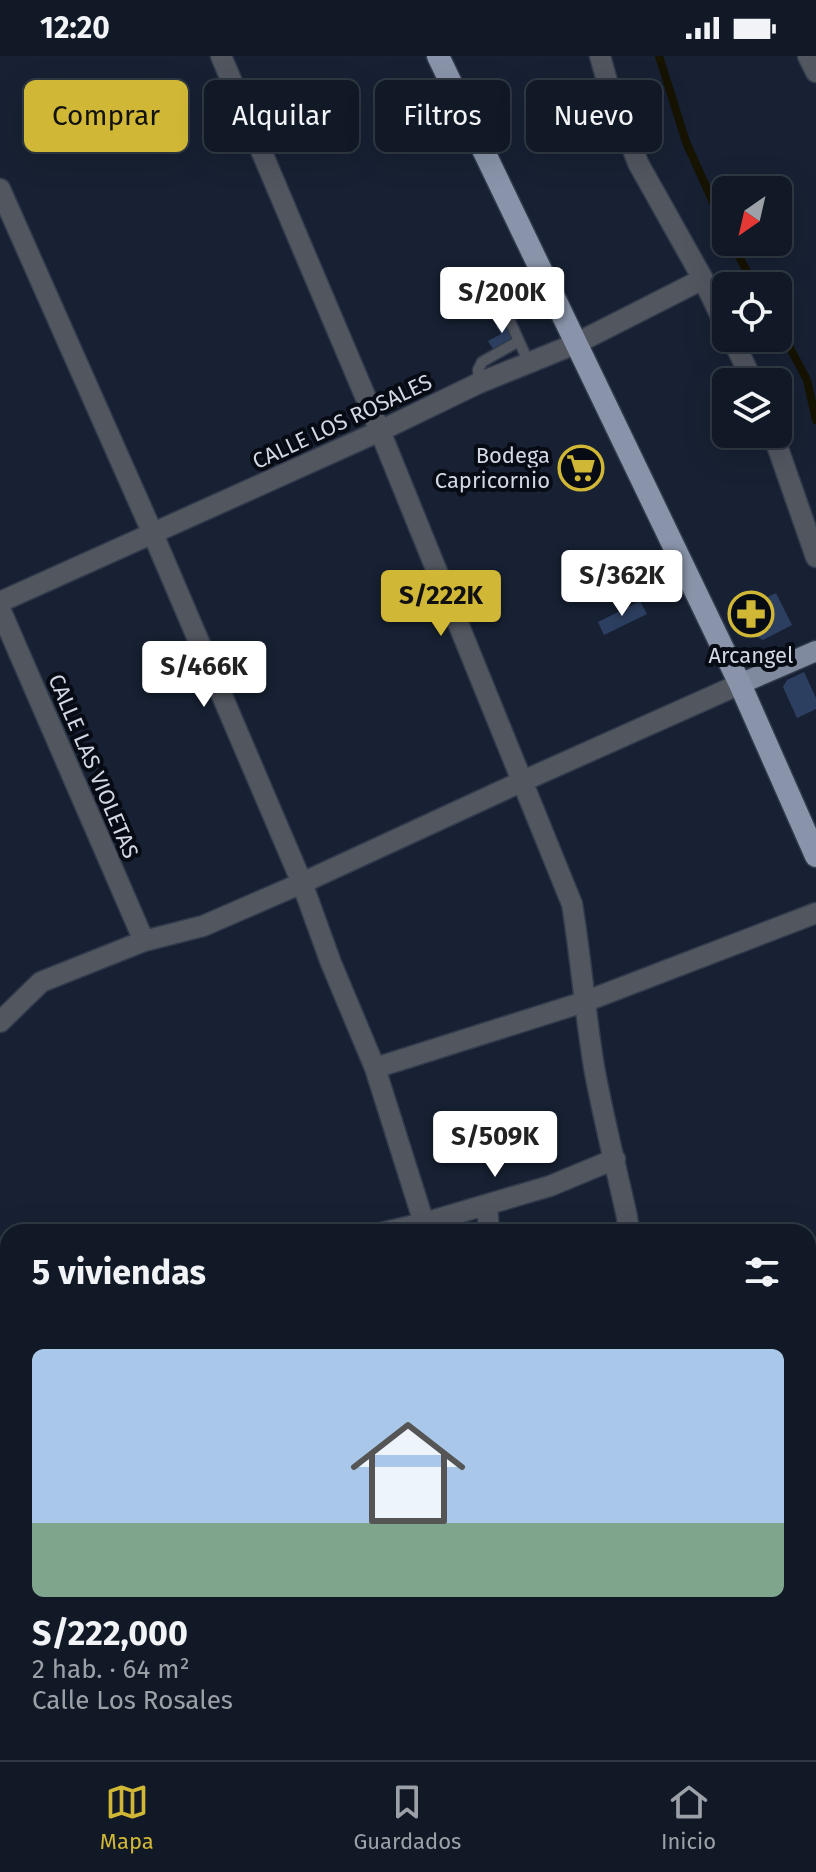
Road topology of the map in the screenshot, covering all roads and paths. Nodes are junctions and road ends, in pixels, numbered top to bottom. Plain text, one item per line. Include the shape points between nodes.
1 (221, 56) edge
2 (438, 56) edge
3 (600, 56) edge
4 (808, 56) edge
5 (816, 72) edge
6 (0, 189) edge
7 (703, 279) junction
8 (547, 283) junction
9 (712, 298) edge
10 (519, 341) junction
11 (575, 344) junction
12 (529, 363) junction
13 (479, 383) junction
14 (380, 431) junction
15 (778, 448) edge
16 (153, 534) junction
17 (816, 557) edge
18 (0, 602) edge
19 (0, 609) edge
20 (816, 651) edge
21 (740, 684) junction
22 (523, 781) junction
23 (816, 856) edge
24 (302, 883) junction
25 (816, 913) edge
26 (144, 941) junction
27 (584, 1002) junction
28 (0, 1022) edge
29 (375, 1068) junction
30 (615, 1159) junction
31 (487, 1205) junction
32 (424, 1223) junction
33 (420, 1224) edge
34 (488, 1224) edge
35 (627, 1224) edge

1 - 14 street
2 - 8 highway
3 - 7 street via 638,163
4 - 5 street
6 - 16 street
7 - 9 street
7 - 11 street, CALLE LOS ROSALES
8 - 10 lane via 502,304
8 - 11 highway
10 - 12 lane
10 - 13 lane via 482,362
11 - 12 street, CALLE LOS ROSALES
11 - 21 highway
12 - 13 street, CALLE LOS ROSALES
13 - 14 street, CALLE LOS ROSALES
14 - 16 street, CALLE LOS ROSALES
14 - 22 street
15 - 17 street
16 - 18 street, CALLE LOS ROSALES
16 - 24 street
19 - 26 street, CALLE LAS VIOLETAS
20 - 21 main road
21 - 22 street
21 - 23 highway
22 - 24 street
22 - 27 street via 572,904
24 - 26 street via 203,926
24 - 29 street
25 - 27 street
26 - 28 street via 41,982
27 - 29 street
27 - 30 street
29 - 32 street
30 - 31 street
30 - 35 street
31 - 32 street
31 - 34 street
32 - 33 street

